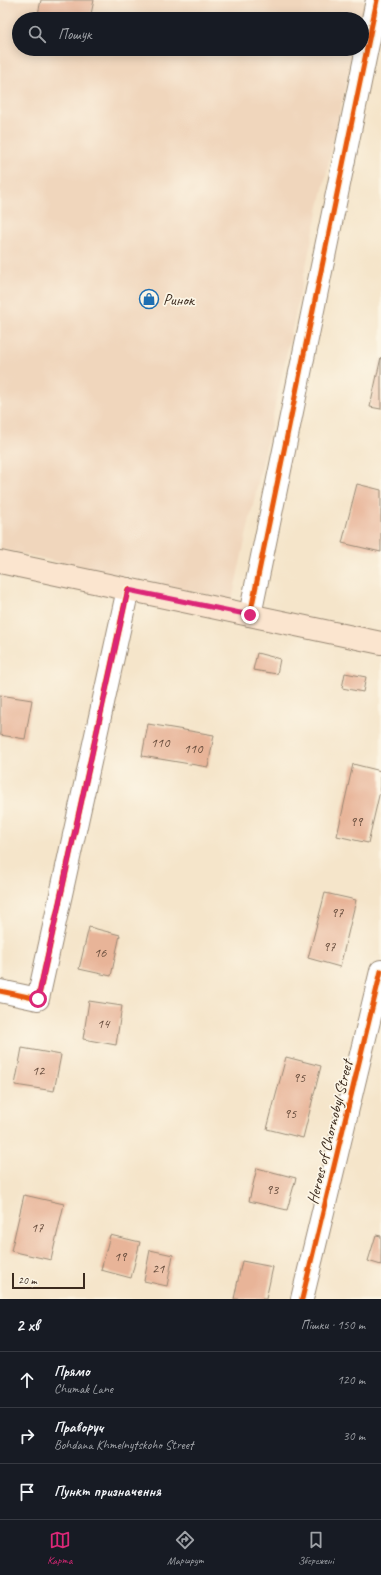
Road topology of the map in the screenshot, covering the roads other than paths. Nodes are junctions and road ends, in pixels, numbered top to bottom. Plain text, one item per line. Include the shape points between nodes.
1 (377, 0) edge
2 (369, 39) edge
3 (365, 56) edge
4 (0, 562) edge
5 (128, 590) junction
6 (250, 615) junction
7 (381, 643) edge
8 (381, 971) edge
9 (0, 991) edge
10 (302, 1299) edge

1 - 2 street
3 - 6 street
4 - 5 street
5 - 6 street
5 - 9 street via 38,999
6 - 7 street
8 - 10 street, Heroes of Chornobyl Street

